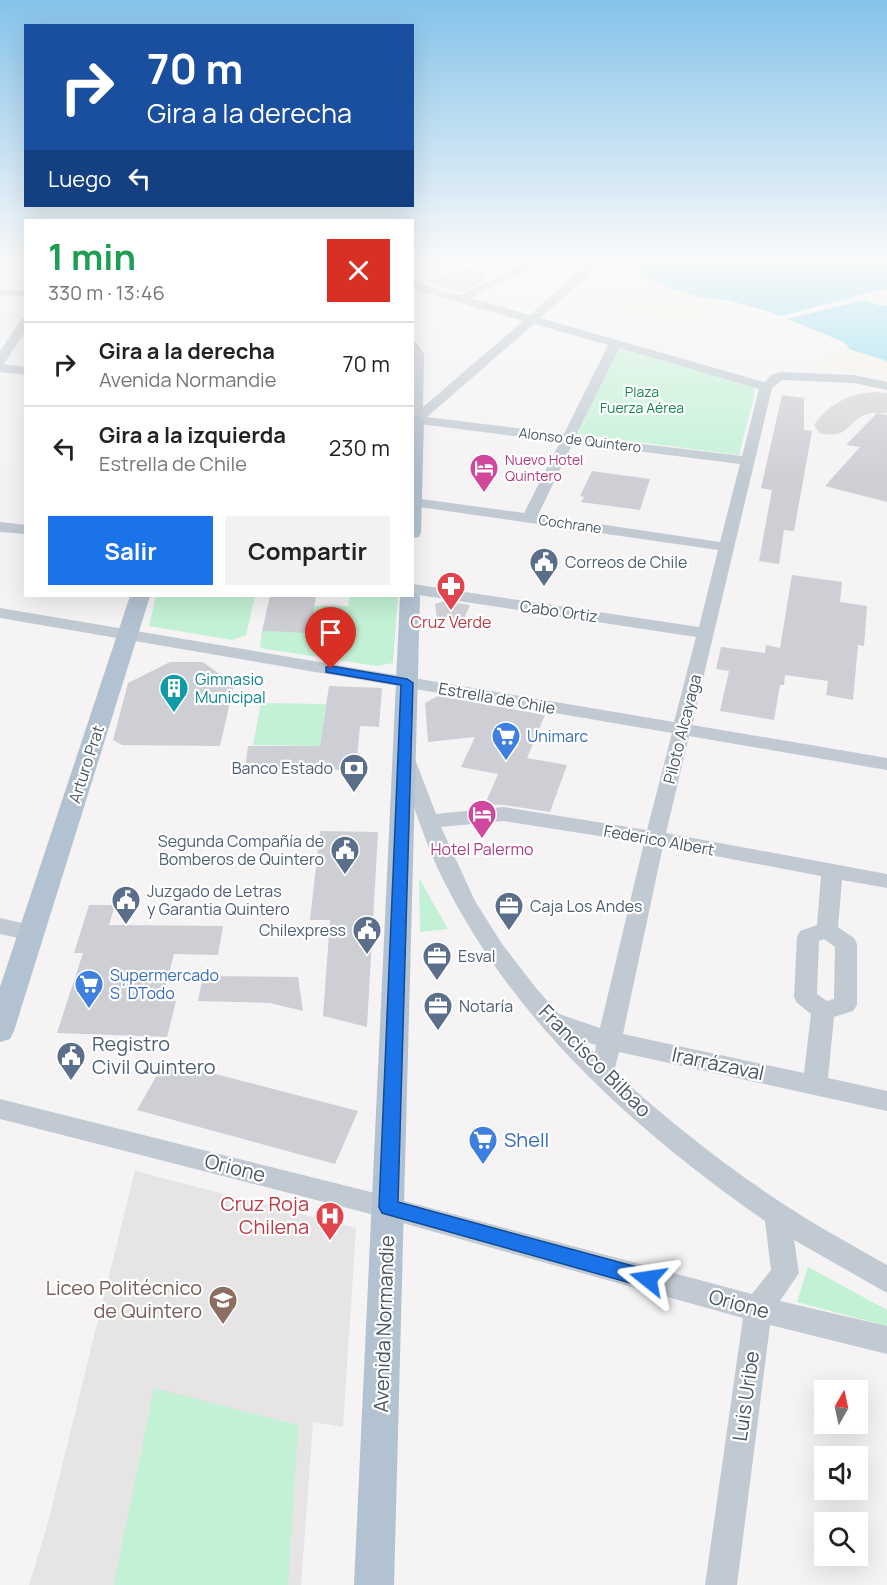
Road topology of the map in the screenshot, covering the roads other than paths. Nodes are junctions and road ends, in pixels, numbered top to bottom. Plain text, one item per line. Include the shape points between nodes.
1 (16, 336) edge
2 (511, 336) edge
3 (587, 336) edge
4 (615, 344) junction
5 (414, 348) edge
6 (0, 362) edge
7 (0, 368) edge
8 (24, 371) edge
9 (887, 386) edge
10 (766, 387) junction
11 (414, 419) edge
12 (568, 438) junction
13 (748, 461) junction
14 (414, 502) edge
15 (529, 518) junction
16 (0, 526) edge
17 (24, 530) edge
18 (726, 547) junction
19 (414, 589) edge
20 (140, 597) edge
21 (410, 597) edge
22 (0, 614) edge
23 (706, 633) junction
24 (128, 635) junction
25 (407, 683) junction
26 (683, 729) junction
27 (405, 754) junction
28 (887, 764) edge
29 (430, 821) junction
30 (656, 838) junction
31 (832, 871) junction
32 (887, 881) edge
33 (0, 926) edge
34 (827, 930) junction
35 (32, 933) junction
36 (823, 1011) junction
37 (551, 1021) junction
38 (0, 1031) edge
39 (608, 1040) junction
40 (602, 1073) junction
41 (815, 1086) junction
42 (887, 1101) edge
43 (0, 1109) edge
44 (388, 1207) junction
45 (778, 1215) junction
46 (887, 1280) edge
47 (758, 1309) junction
48 (887, 1340) edge
49 (374, 1585) edge
50 (721, 1585) edge

1 - 6 street
2 - 11 street
3 - 4 street
4 - 10 street
4 - 12 street
5 - 11 street via 418,354
7 - 8 street
9 - 10 street via 854,379 782,376
10 - 13 street, Piloto Alcayaga
11 - 12 street, Alonso de Quintero
11 - 14 main road
12 - 13 street, Alonso de Quintero
12 - 15 street
13 - 18 street, Piloto Alcayaga
14 - 15 street, Cochrane
15 - 18 street, Cochrane
16 - 17 street
18 - 23 street, Piloto Alcayaga
19 - 23 street, Cabo Ortiz
20 - 24 main road, Arturo Prat
21 - 25 main road, Avenida Normandie
22 - 24 street, Estrella de Chile
23 - 26 street, Piloto Alcayaga
24 - 25 street, Estrella de Chile
24 - 35 main road, Arturo Prat
25 - 26 street, Estrella de Chile
25 - 27 main road, Avenida Normandie
26 - 28 street, Estrella de Chile
26 - 30 street, Piloto Alcayaga
27 - 29 street, Francisco Bilbao
27 - 44 main road, Avenida Normandie
29 - 30 street, Federico Albert via 504,814
29 - 37 street, Francisco Bilbao via 448,870 469,910 509,971
30 - 31 street, Federico Albert
30 - 39 street, Piloto Alcayaga
31 - 32 street, Federico Albert
31 - 34 street
33 - 35 street
34 - 36 street via 808,937 805,997
34 - 36 street via 846,944 845,1005
35 - 38 main road, Arturo Prat
36 - 41 street
37 - 39 street, Irarrázaval
37 - 40 street, Francisco Bilbao
39 - 40 street, Piloto Alcayaga
39 - 41 street, Irarrázaval
40 - 45 street, Francisco Bilbao via 682,1144
41 - 42 street, Irarrázaval
43 - 44 street, Orione
44 - 47 street, Orione
44 - 49 main road, Avenida Normandie
45 - 46 street, Francisco Bilbao
45 - 47 street, Luis Uribe via 785,1273
47 - 48 street, Orione
47 - 50 street, Luis Uribe

